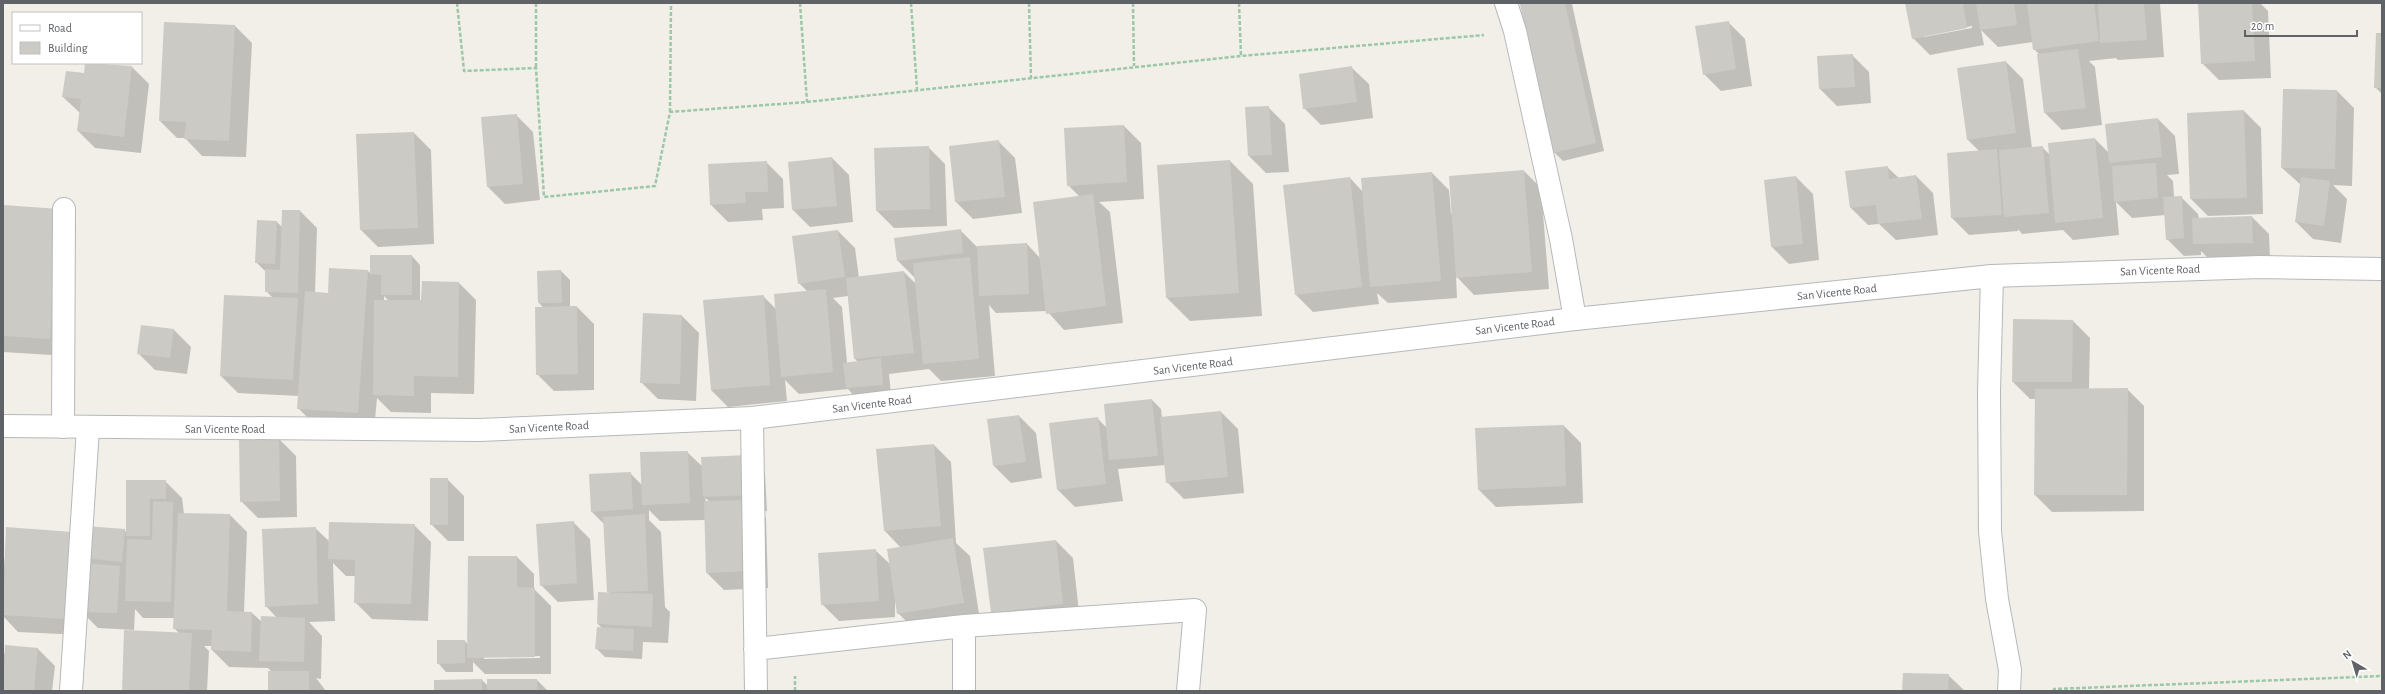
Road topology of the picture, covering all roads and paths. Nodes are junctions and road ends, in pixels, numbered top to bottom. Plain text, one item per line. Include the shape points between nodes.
1 (457, 3) edge
2 (536, 3) edge
3 (671, 3) edge
4 (800, 3) edge
5 (911, 3) edge
6 (1029, 3) edge
7 (1133, 3) edge
8 (1240, 3) edge
9 (1506, 3) edge
10 (1488, 34) dead end
11 (1241, 56) junction
12 (1134, 66) junction
13 (536, 68) junction
14 (1031, 78) junction
15 (917, 89) junction
16 (807, 102) junction
17 (670, 112) junction
18 (64, 209) dead end
19 (2382, 269) edge
20 (1992, 276) junction
21 (1576, 319) junction
22 (752, 418) junction
23 (3, 426) edge
24 (63, 428) junction
25 (88, 428) junction
26 (964, 626) junction
27 (755, 649) junction
28 (2382, 676) edge
29 (71, 691) edge
30 (756, 691) edge
31 (964, 691) edge
32 (1188, 691) edge
33 (2009, 691) edge
34 (2054, 691) edge

1 - 13 path via 464,72
2 - 13 path
3 - 17 path
4 - 16 path
5 - 15 path
6 - 14 path
7 - 12 path
8 - 11 path
9 - 21 street via 1515,32 1561,239
10 - 11 path
11 - 12 path
12 - 14 path
13 - 17 path via 544,197 655,186
14 - 15 path
15 - 16 path
16 - 17 path
18 - 24 street
19 - 20 street, San Vicente Road via 2260,267
20 - 21 street, San Vicente Road
20 - 33 street via 1989,392 1990,531 1997,599 2010,670
21 - 22 street, San Vicente Road
22 - 25 street, San Vicente Road via 479,430
22 - 27 street
23 - 24 street, San Vicente Road
24 - 25 street, San Vicente Road
25 - 29 street
26 - 27 street
26 - 31 street
26 - 32 street via 1195,610
27 - 30 street
28 - 34 path

